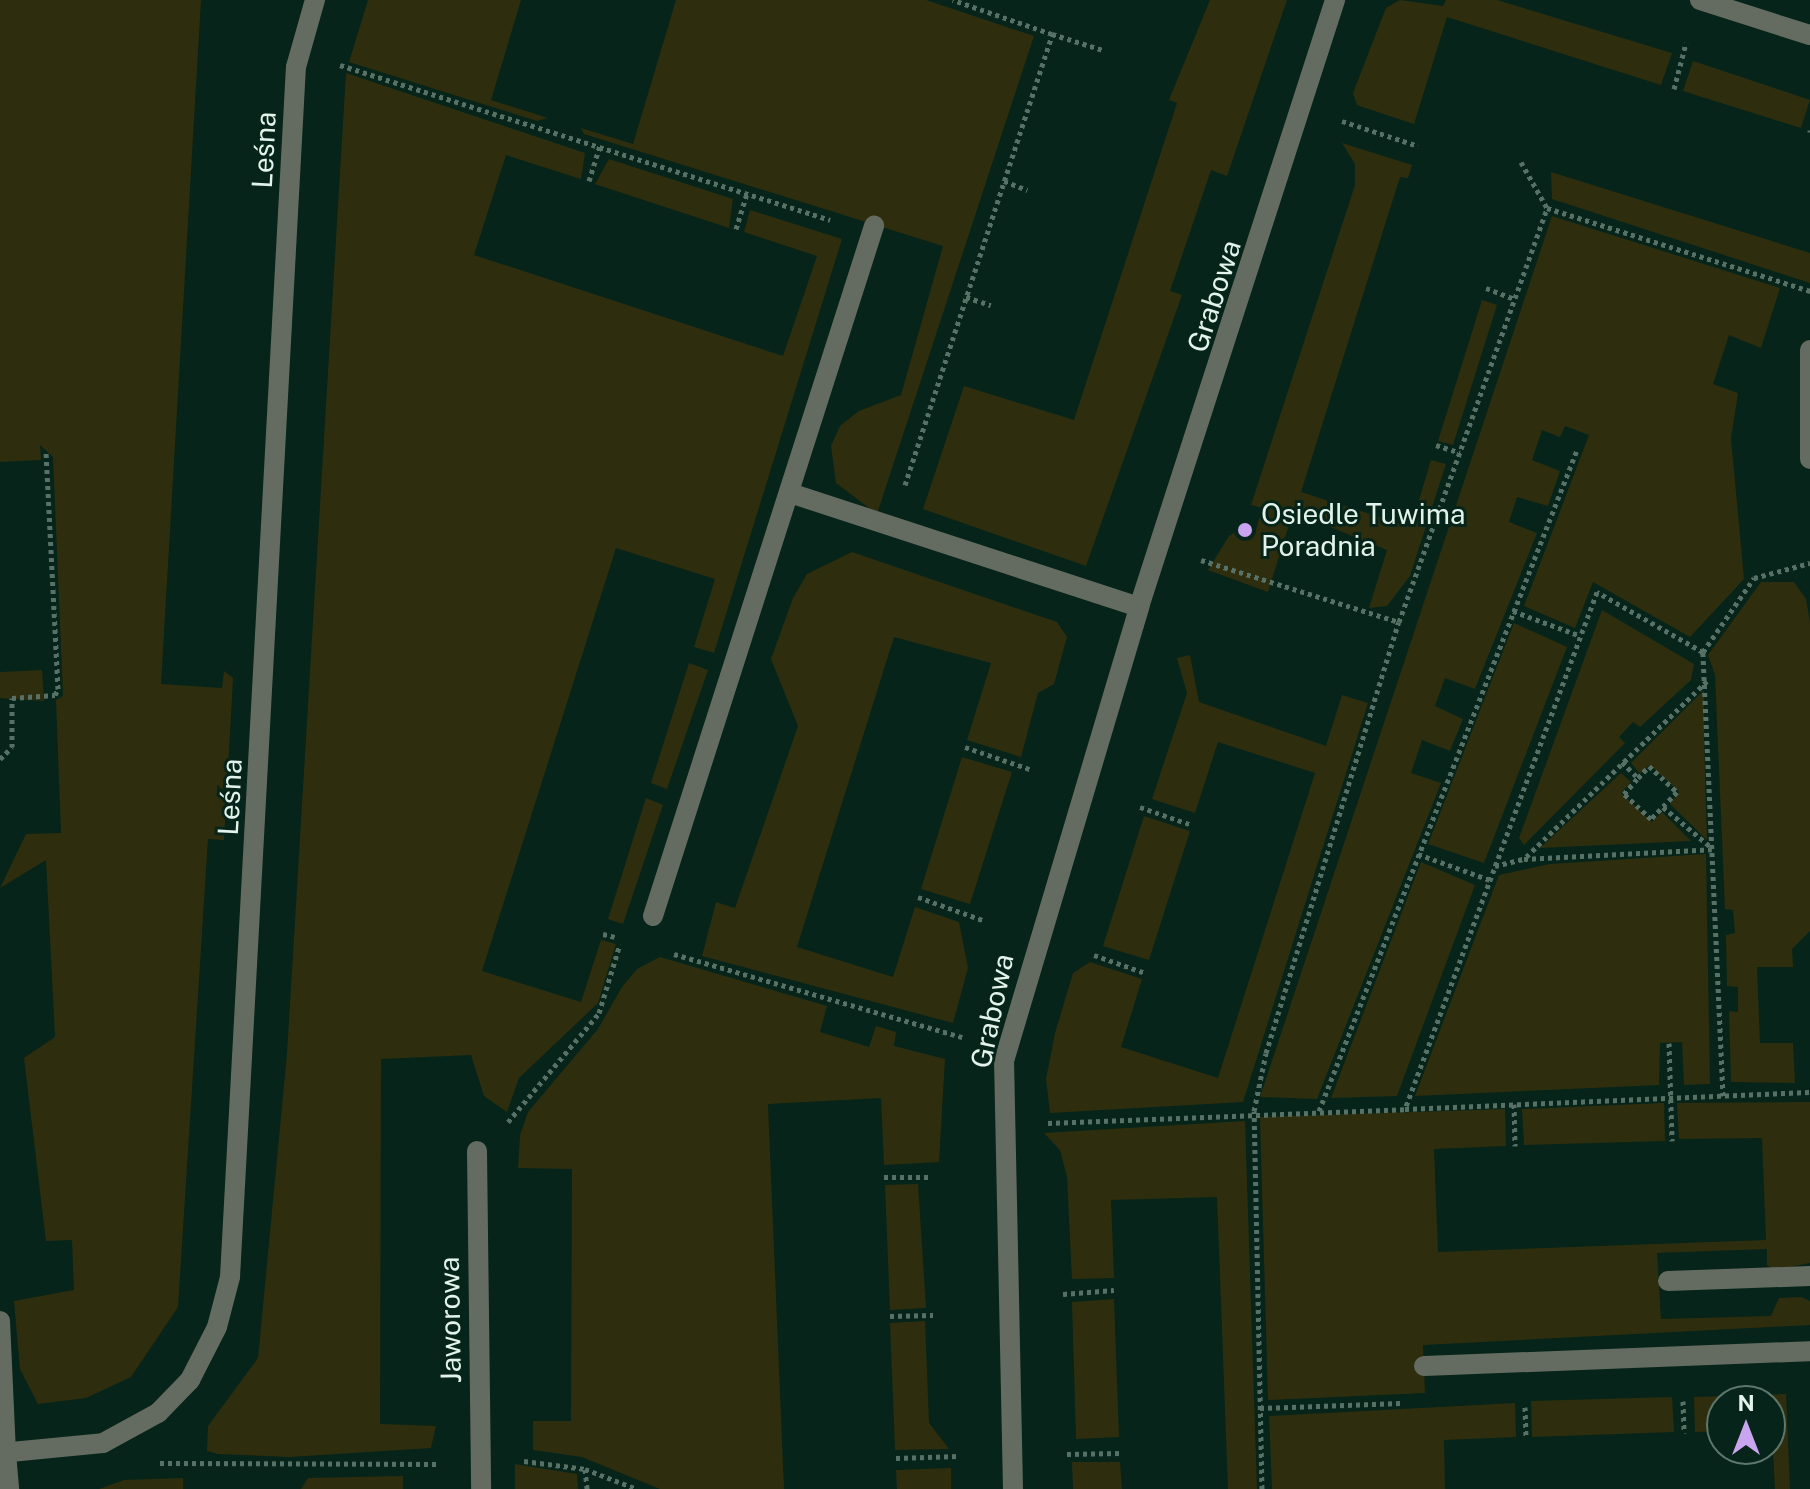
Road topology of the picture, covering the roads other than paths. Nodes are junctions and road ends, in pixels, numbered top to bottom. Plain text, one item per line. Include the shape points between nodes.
1 (315, 0) edge
2 (1335, 0) edge
3 (1700, 0) edge
4 (1810, 35) edge
5 (874, 226) dead end
6 (1810, 350) edge
7 (1810, 459) edge
8 (790, 493) junction
9 (1139, 607) junction
10 (653, 916) dead end
11 (477, 1151) dead end
12 (1810, 1276) edge
13 (1668, 1281) dead end
14 (0, 1321) edge
15 (1810, 1351) edge
16 (1424, 1366) dead end
17 (3, 1453) edge
18 (9, 1489) edge
19 (481, 1489) edge
20 (1013, 1489) edge

1 - 17 street, Leśna via 296,67 230,1277 217,1327 190,1380 158,1413 103,1443
2 - 9 street, Grabowa
3 - 4 street
5 - 8 street
6 - 7 street
8 - 9 street
8 - 10 street
9 - 20 street, Grabowa via 1004,1061
11 - 19 street, Jaworowa
12 - 13 street
14 - 17 street
15 - 16 street
17 - 18 street

